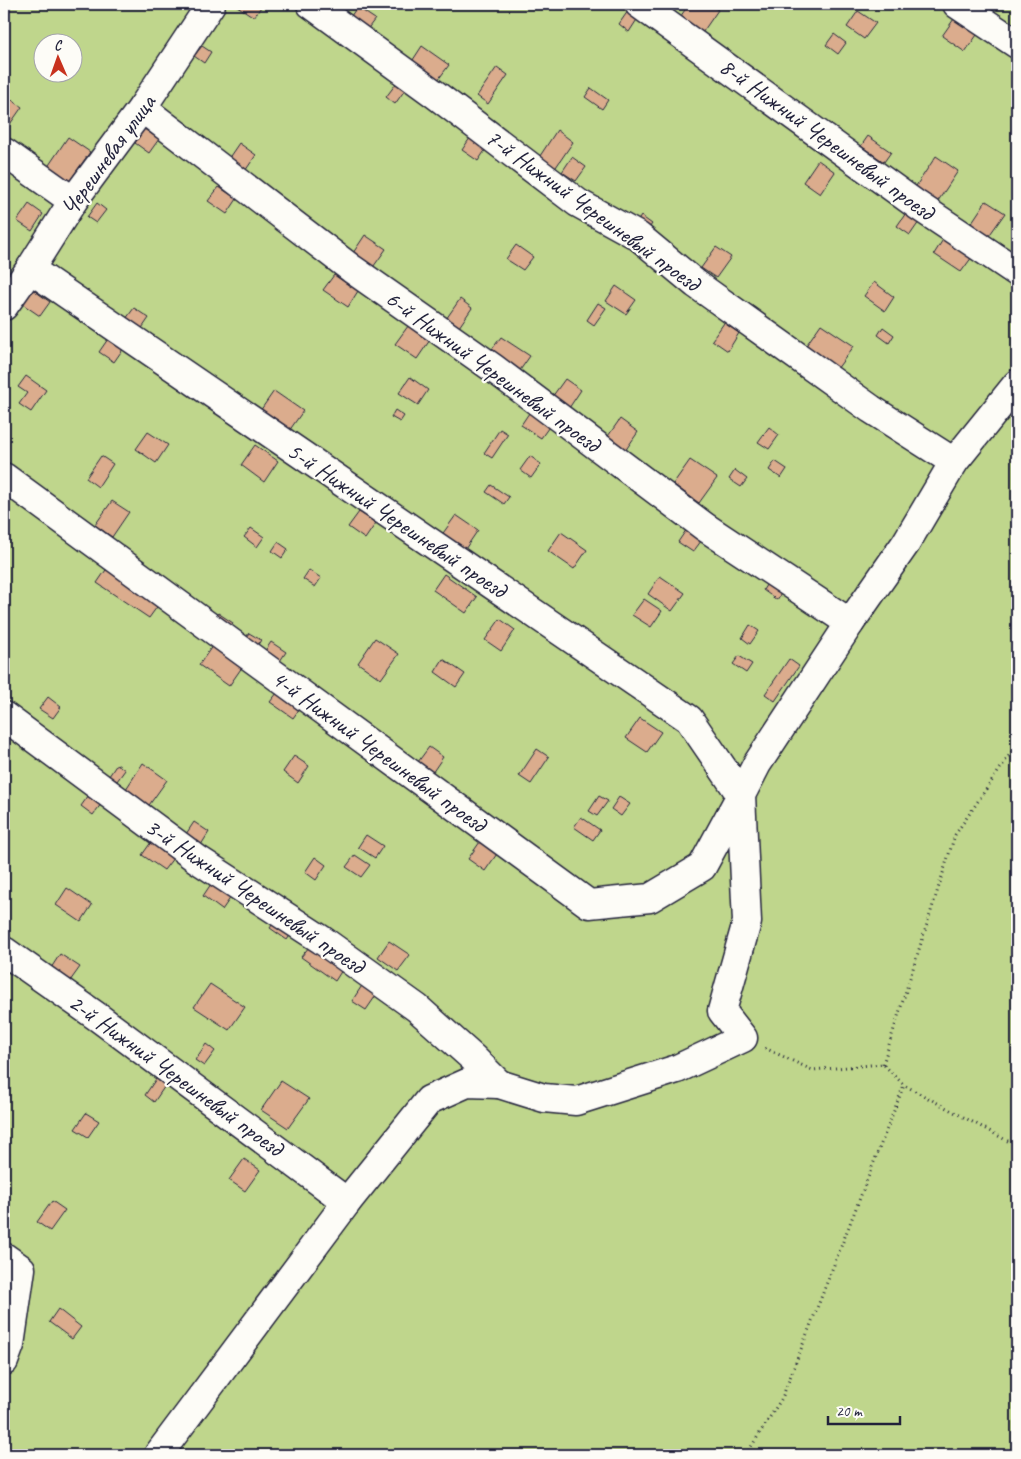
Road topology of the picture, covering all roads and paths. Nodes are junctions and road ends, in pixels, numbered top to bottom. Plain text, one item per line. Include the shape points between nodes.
1 (211, 4) edge
2 (311, 4) edge
3 (639, 4) edge
4 (957, 4) edge
5 (1017, 44) edge
6 (142, 108) junction
7 (4, 152) edge
8 (73, 201) junction
9 (30, 269) junction
10 (1017, 272) edge
11 (4, 306) edge
12 (1017, 384) edge
13 (954, 462) junction
14 (4, 477) edge
15 (850, 623) junction
16 (4, 716) edge
17 (1017, 744) edge
18 (741, 795) junction
19 (4, 951) edge
20 (743, 1038) junction
21 (883, 1064) junction
22 (499, 1084) junction
23 (904, 1085) junction
24 (1017, 1146) edge
25 (347, 1202) junction
26 (12, 1262) edge
27 (4, 1361) edge
28 (158, 1455) edge
29 (746, 1455) edge

1 - 6 lane, Черешневая улица
2 - 13 lane, 7-й Нижний Черешневый проезд via 436,94 578,203 638,236 696,284 871,410
3 - 10 lane, 8-й Нижний Черешневый проезд via 917,205
4 - 5 lane
6 - 8 lane, Черешневая улица
6 - 15 lane, 6-й Нижний Черешневый проезд via 352,269 492,368 705,527
7 - 8 lane
8 - 9 lane, Черешневая улица
9 - 11 lane, Черешневая улица
9 - 18 lane, 5-й Нижний Черешневый проезд via 689,719
12 - 13 lane, 4-й Нижний Черешневый проезд
13 - 15 lane, 4-й Нижний Черешневый проезд via 906,543
14 - 18 lane, 4-й Нижний Черешневый проезд via 588,904 650,898 702,867
15 - 18 lane, 4-й Нижний Черешневый проезд via 756,764
16 - 22 lane, 3-й Нижний Черешневый проезд via 197,859 322,940 417,1008
17 - 21 path via 955,835
18 - 20 lane via 747,922 722,1011
19 - 25 lane, 2-й Нижний Черешневый проезд
20 - 21 path via 812,1070
20 - 22 lane via 677,1069 576,1101 544,1098
21 - 23 path
22 - 25 lane via 467,1083 429,1100
23 - 24 path
23 - 29 path via 782,1398
25 - 28 lane
26 - 27 lane via 10,1345

